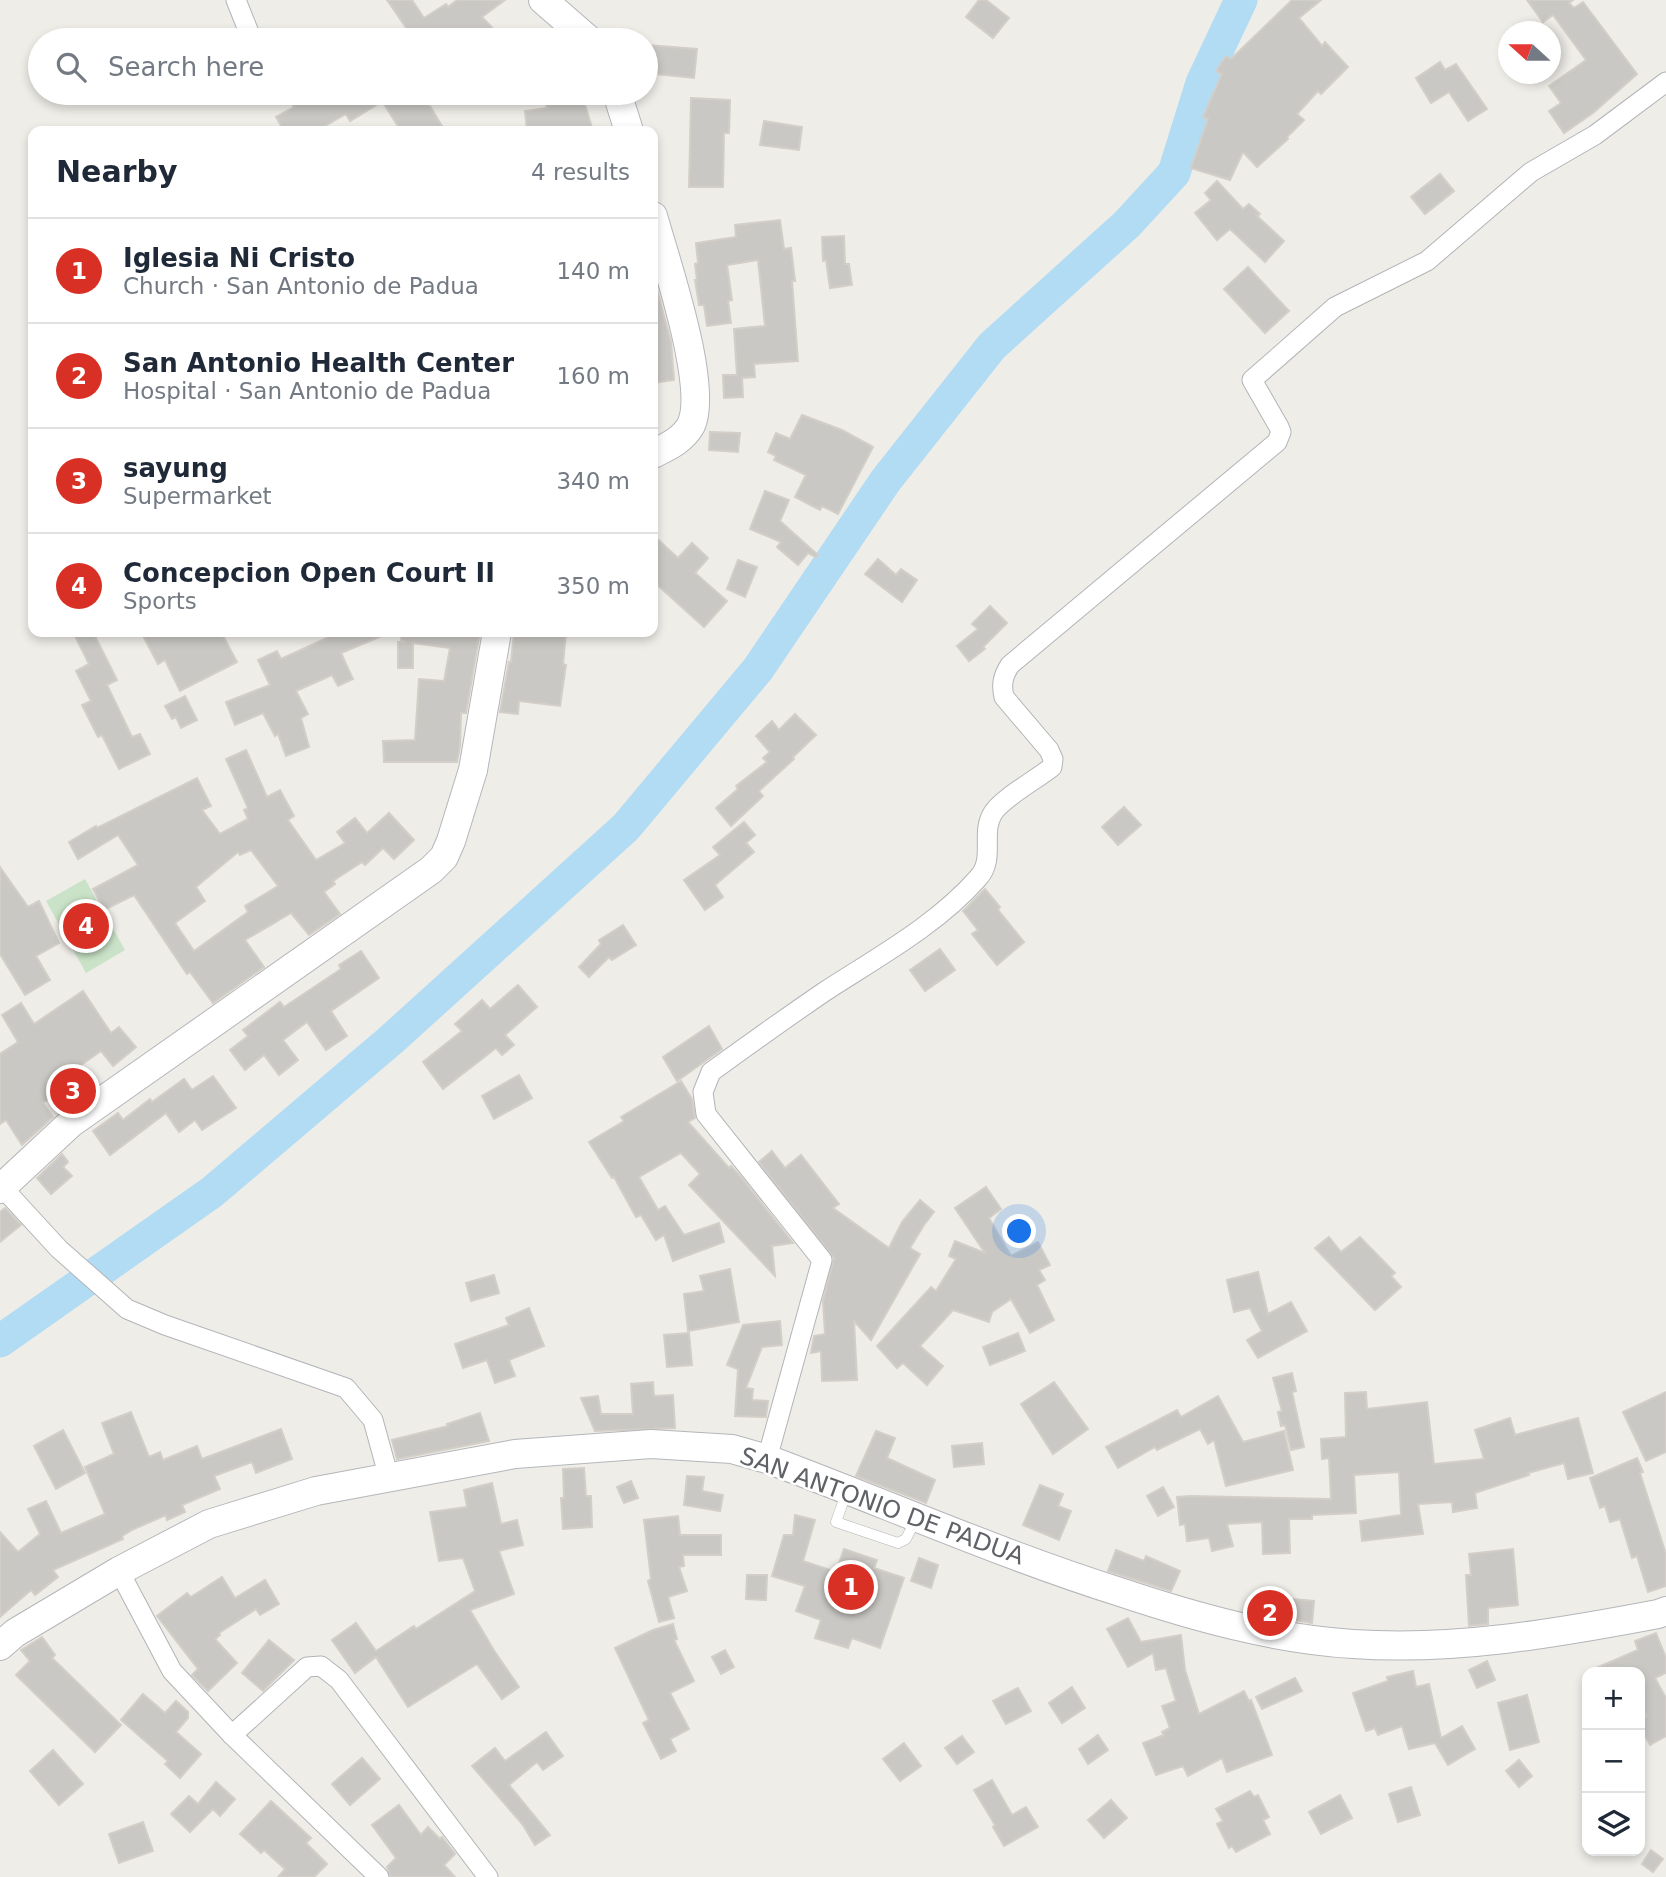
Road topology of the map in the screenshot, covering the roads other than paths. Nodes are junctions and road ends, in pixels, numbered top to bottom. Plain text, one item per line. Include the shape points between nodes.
1 (236, 0) edge
2 (543, 0) edge
3 (247, 28) edge
4 (575, 28) edge
5 (1666, 82) edge
6 (620, 105) edge
7 (627, 126) edge
8 (658, 233) edge
9 (665, 448) edge
10 (496, 637) edge
11 (1, 1188) edge
12 (768, 1459) junction
13 (389, 1478) junction
14 (119, 1572) junction
15 (1663, 1617) edge
16 (0, 1646) edge
17 (232, 1735) junction
18 (379, 1877) edge
19 (488, 1877) edge

1 - 3 street
2 - 4 street
5 - 12 street via 1595,135 1531,172 1427,261 1335,307 1252,380 1279,427 1277,442 1005,673 1004,697 1053,760 1052,767 994,811 989,823 988,861 980,877 884,955 710,1072 703,1092 706,1114 822,1261
6 - 7 street
8 - 9 street via 696,388 690,426
10 - 11 street via 473,771 444,857 71,1123
11 - 13 street via 59,1249 127,1308 346,1388 373,1420
12 - 13 street, SAN ANTONIO DE PADUA via 732,1450 651,1444 515,1454
12 - 15 street, SAN ANTONIO DE PADUA via 1070,1576 1182,1613 1271,1634 1353,1644 1457,1643
13 - 14 street, SAN ANTONIO DE PADUA via 316,1491 209,1524
14 - 16 street, SAN ANTONIO DE PADUA
14 - 17 street via 172,1671
17 - 18 street
17 - 19 street via 307,1667 321,1666 339,1680

